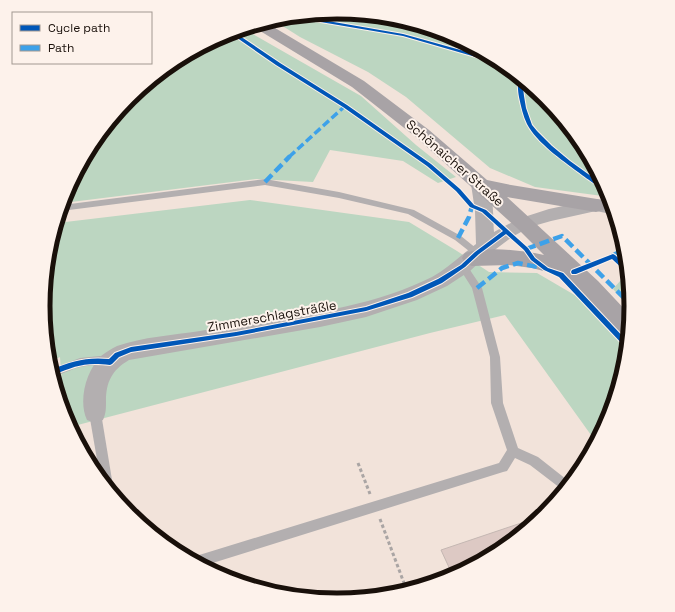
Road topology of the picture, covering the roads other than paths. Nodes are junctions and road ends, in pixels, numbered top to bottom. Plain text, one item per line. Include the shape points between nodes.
1 (265, 28) edge
2 (480, 184) junction
3 (68, 207) edge
4 (605, 207) edge
5 (524, 223) junction
6 (474, 256) junction
7 (574, 272) junction
8 (624, 324) edge
9 (110, 362) junction
10 (58, 370) edge
11 (95, 413) joint
12 (513, 452) junction
13 (105, 474) edge
14 (562, 484) edge
15 (204, 559) edge

1 - 2 main road, Schönaicher Straße via 358,84 423,134
2 - 4 main road via 504,191
2 - 5 main road, Schönaicher Straße
2 - 6 street via 484,211
3 - 6 lane via 265,182 411,212 458,238
4 - 5 street, Zimmerschlagsträßle via 549,215
5 - 6 street, Zimmerschlagsträßle via 506,232
5 - 7 main road, Schönaicher Straße
6 - 7 main road via 533,259
6 - 9 street, Zimmerschlagsträßle via 440,281 410,295 366,309 244,333 131,350 118,355
6 - 12 lane via 471,277 477,288 495,357 497,403
7 - 8 main road, Schönaicher Straße
9 - 10 lane via 77,362
9 - 11 street via 99,375 95,386
11 - 13 lane
12 - 14 lane via 534,461
12 - 15 lane via 503,467

